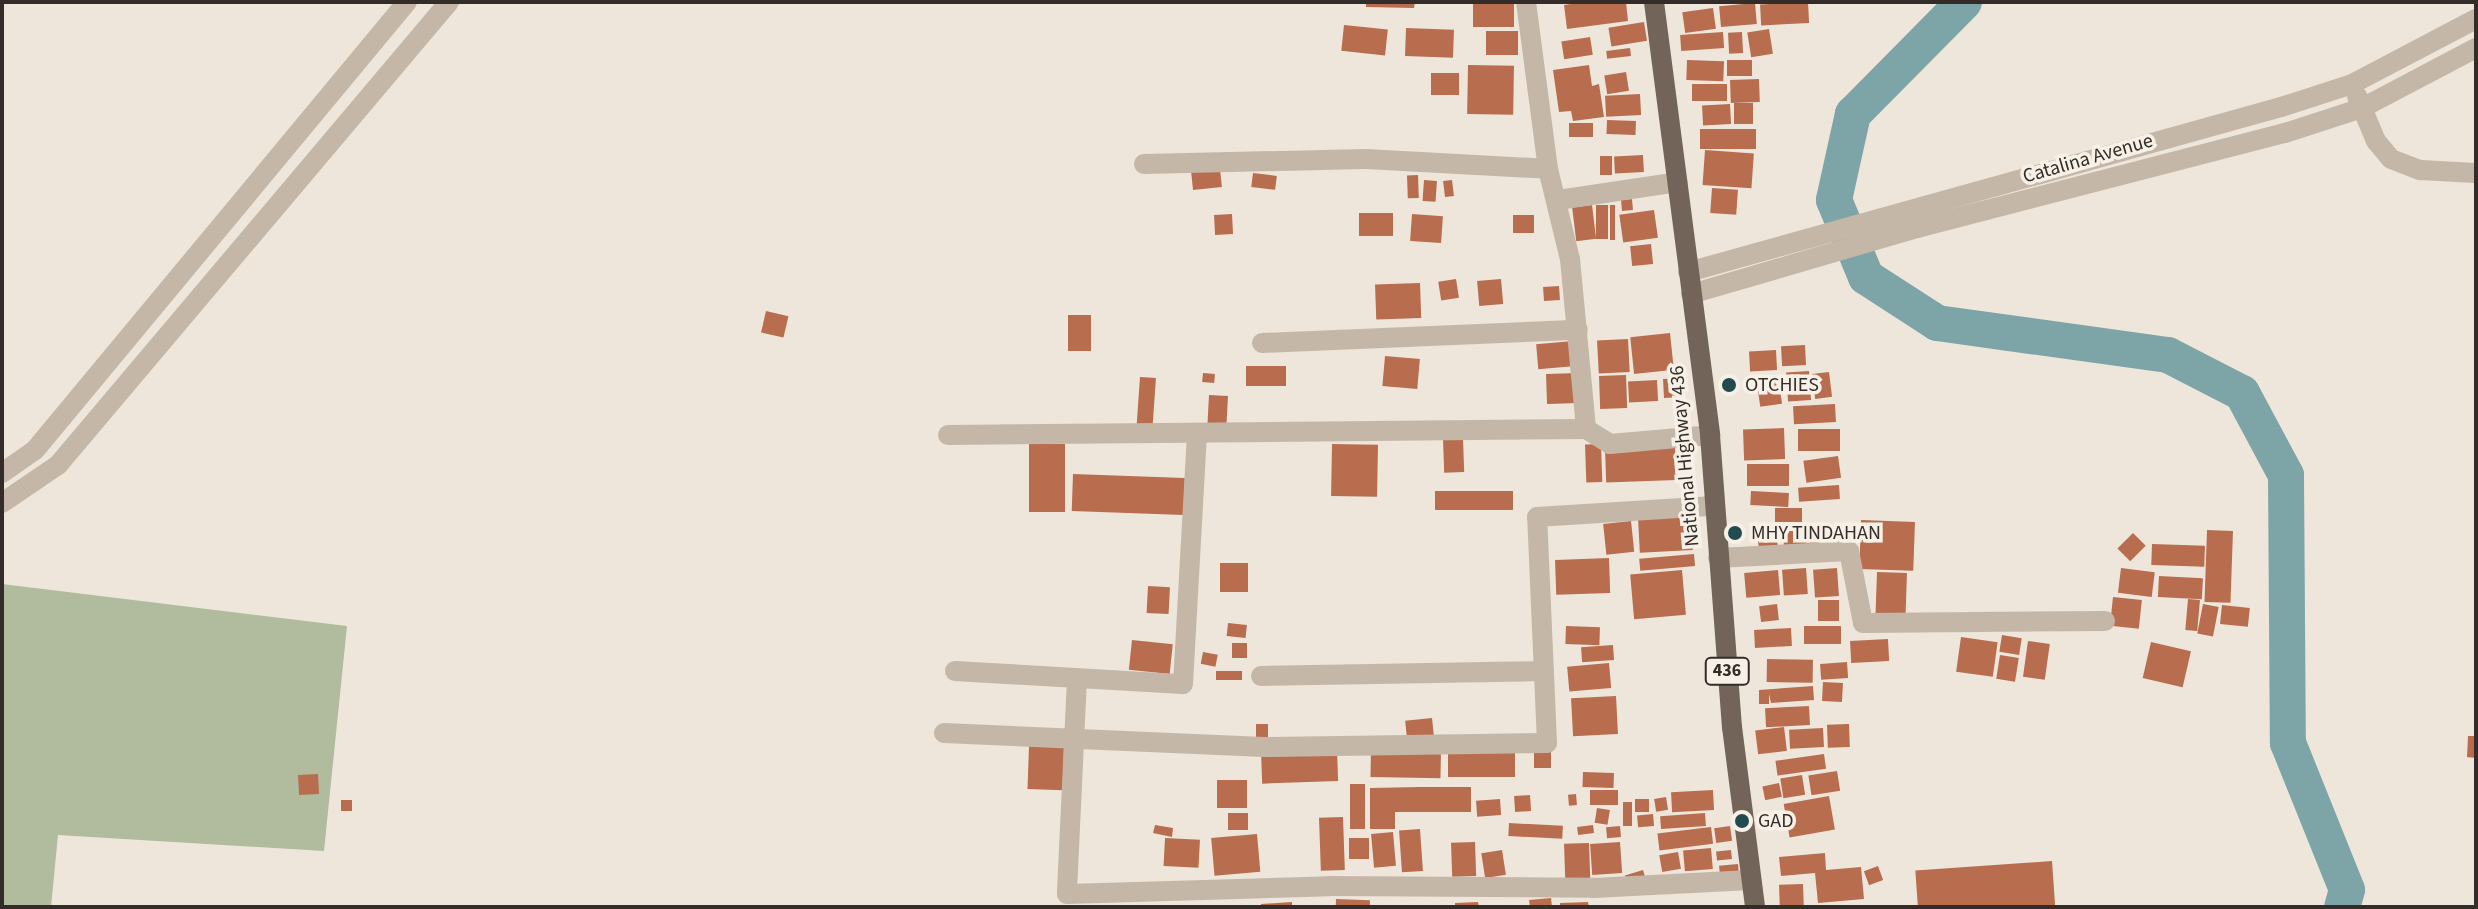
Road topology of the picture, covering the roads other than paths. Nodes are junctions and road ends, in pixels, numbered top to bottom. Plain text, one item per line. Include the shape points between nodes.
1 (407, 2) edge
2 (449, 2) edge
3 (1526, 2) edge
4 (1654, 2) edge
5 (2476, 19) edge
6 (2476, 48) edge
7 (2352, 84) junction
8 (2362, 108) junction
9 (1144, 164) dead end
10 (1548, 169) junction
11 (2476, 173) edge
12 (1678, 182) junction
13 (1558, 200) junction
14 (1915, 219) junction
15 (1753, 265) junction
16 (1688, 272) junction
17 (1691, 294) junction
18 (1578, 330) junction
19 (1262, 343) dead end
20 (1586, 429) junction
21 (1197, 434) junction
22 (948, 435) dead end
23 (1710, 435) junction
24 (2, 473) edge
25 (2, 503) edge
26 (1714, 506) junction
27 (1718, 558) junction
28 (2105, 621) dead end
29 (955, 671) dead end
30 (1544, 671) junction
31 (1261, 676) dead end
32 (1077, 679) junction
33 (944, 733) dead end
34 (1074, 740) junction
35 (1751, 880) junction
36 (1755, 907) edge

1 - 24 street via 35,450
2 - 25 street via 58,465
3 - 10 street
4 - 12 main road, National Highway 436 / 436
5 - 7 street, Catalina Avenue
6 - 8 street, Catalina Avenue
7 - 8 street
7 - 14 street, Catalina Avenue
8 - 11 street via 2376,141 2403,166
8 - 14 street, Catalina Avenue via 2255,141
9 - 10 street via 1366,159
10 - 13 street
12 - 13 street
12 - 16 main road, National Highway 436 / 436
13 - 18 street
14 - 15 street, Catalina Avenue
15 - 16 street, Catalina Avenue
15 - 17 street, Catalina Avenue
16 - 17 main road, National Highway 436 / 436
17 - 23 main road, National Highway 436 / 436
18 - 19 street
18 - 20 street
20 - 21 street
20 - 23 street via 1610,444
21 - 22 street
21 - 32 street via 1183,684
23 - 26 main road, National Highway 436 / 436
26 - 27 main road, National Highway 436 / 436
26 - 30 street via 1537,517
27 - 28 street via 1849,551 1863,623
27 - 35 main road, National Highway 436 / 436
29 - 32 street
30 - 31 street
30 - 34 street via 1547,743 1264,747
32 - 34 street
33 - 34 street
34 - 35 street via 1067,894 1330,886 1594,888
35 - 36 main road, National Highway 436 / 436

